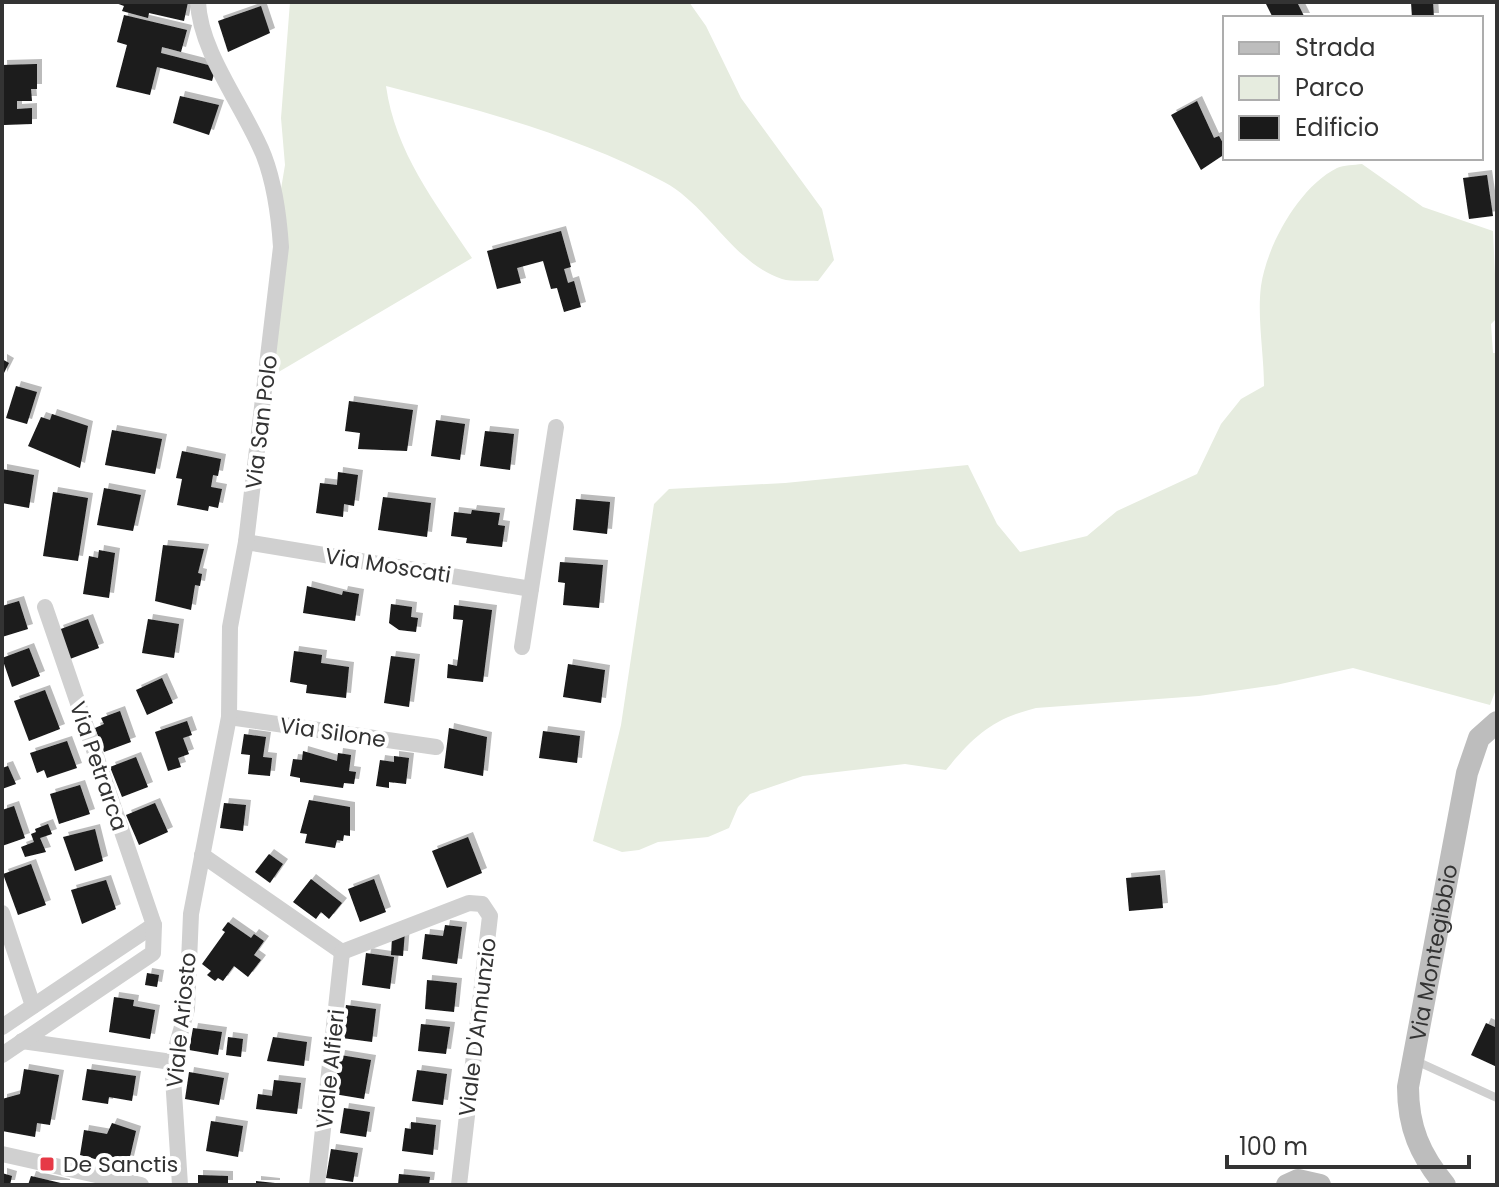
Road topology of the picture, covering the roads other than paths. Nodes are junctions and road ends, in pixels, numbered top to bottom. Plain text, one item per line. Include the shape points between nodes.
1 (198, 2) edge
2 (556, 427) dead end
3 (246, 542) junction
4 (531, 589) junction
5 (45, 607) dead end
6 (522, 647) dead end
7 (229, 717) junction
8 (1497, 722) edge
9 (436, 747) dead end
10 (202, 855) junction
11 (2, 913) edge
12 (154, 925) junction
13 (342, 952) junction
14 (33, 1006) junction
15 (2, 1027) edge
16 (22, 1041) junction
17 (2, 1055) edge
18 (1413, 1059) junction
19 (172, 1062) junction
20 (1497, 1098) edge
21 (2, 1154) edge
22 (141, 1185) edge
23 (180, 1185) edge
24 (317, 1185) edge
25 (459, 1185) edge
26 (1287, 1185) edge
27 (1320, 1185) edge
28 (1445, 1185) edge

1 - 3 street, Via San Polo via 210,45 263,154 279,222 280,272
2 - 4 street
3 - 4 street, Via Moscati
3 - 7 street, Via San Polo via 229,640
4 - 6 street
5 - 12 street, Via Petrarca
7 - 9 street, Via Silone
7 - 10 street, Via San Polo
8 - 18 main road, Via Montegibbio via 1479,738 1467,773
10 - 13 street
10 - 19 street, Viale Ariosto via 191,914 187,1009
11 - 14 street
12 - 14 street
12 - 16 street via 153,953
13 - 24 street, Viale Alfieri
13 - 25 street, Viale D'Annunzio via 469,903 482,904 490,916
14 - 15 street
16 - 17 street
16 - 19 street
18 - 20 lane
18 - 28 main road, Via Montegibbio via 1408,1104 1412,1130
19 - 23 street, Viale Ariosto
21 - 22 street
26 - 27 main road via 1298,1180

